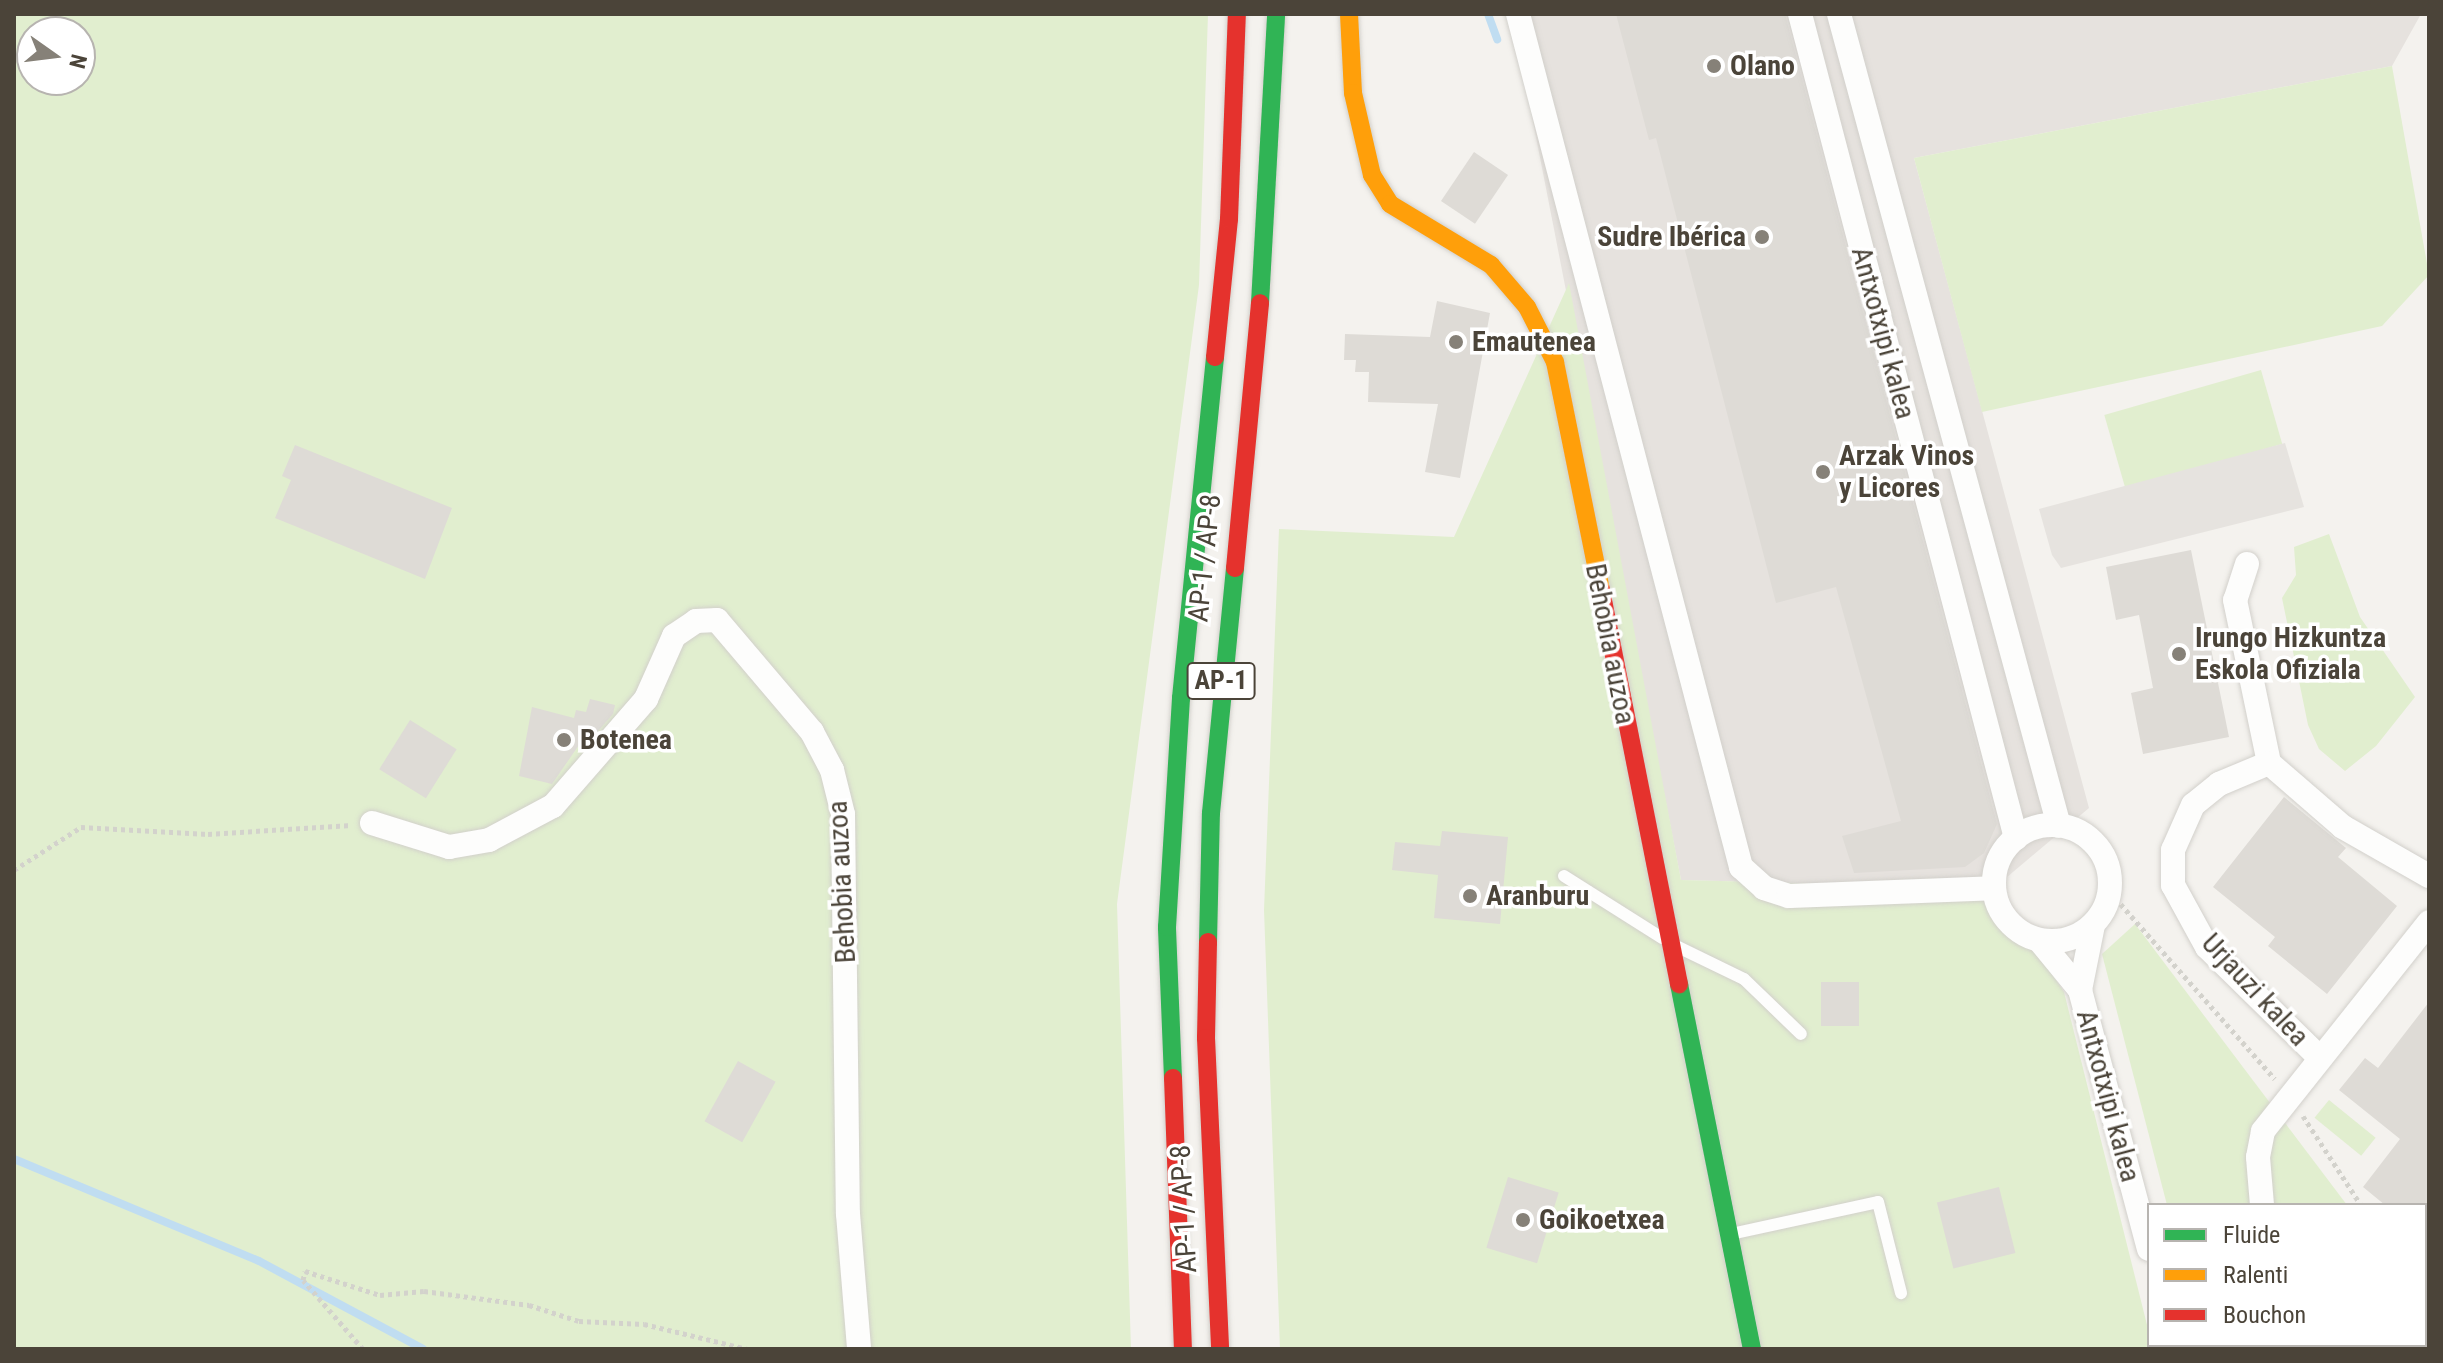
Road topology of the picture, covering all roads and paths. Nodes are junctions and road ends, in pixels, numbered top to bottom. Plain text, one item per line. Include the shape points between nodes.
1 (1237, 14) edge
2 (1276, 14) edge
3 (1349, 14) edge
4 (1518, 14) edge
5 (1800, 14) edge
6 (1839, 14) edge
7 (2247, 564) dead end
8 (2269, 763) junction
9 (372, 823) joint
10 (2059, 826) junction
11 (2016, 838) junction
12 (14, 870) edge
13 (1564, 876) dead end
14 (2429, 876) edge
15 (1994, 888) junction
16 (2110, 892) junction
17 (2429, 922) edge
18 (2093, 925) junction
19 (2039, 940) junction
20 (1668, 942) junction
21 (2080, 990) junction
22 (1801, 1034) dead end
23 (2320, 1058) junction
24 (2289, 1096) junction
25 (1170, 1121) junction
26 (1209, 1150) junction
27 (2262, 1203) edge
28 (2360, 1203) edge
29 (1729, 1234) junction
30 (2147, 1241) edge
31 (1158, 1254) dead end
32 (1901, 1293) dead end
33 (1240, 1334) dead end
34 (363, 1349) edge
35 (747, 1349) edge
36 (859, 1349) edge
37 (1183, 1349) edge
38 (1220, 1349) edge
39 (1752, 1349) edge

1 - 25 main road, AP-1 / AP-8 / AP-1 via 1229,219 1173,812
2 - 26 main road, AP-1 / AP-8 / AP-1 via 1265,249 1211,813
3 - 20 main road, Behobia auzoa via 1353,93 1372,175 1390,204 1491,265 1527,307 1555,362
4 - 15 street via 1741,867 1764,888 1789,896
5 - 11 street, Antxotxipi kalea
6 - 10 street, Antxotxipi kalea
7 - 8 street via 2235,600
8 - 14 street via 2343,827
8 - 23 street, Urjauzi kalea via 2219,784 2193,805 2173,850 2173,885 2207,947
9 - 12 path via 208,834 81,827
9 - 36 street, Behobia auzoa via 449,847 489,840 553,806 646,699 674,636 696,621 717,620 812,732 832,770 843,814 848,1214
10 - 11 street
10 - 16 street via 2094,843 2106,865
11 - 15 street via 2003,852
13 - 20 lane
15 - 19 street via 2002,913
16 - 18 street
16 - 24 path
17 - 23 street, Urjauzi kalea
18 - 19 street via 2060,941
18 - 21 street, Antxotxipi kalea
19 - 21 street, Antxotxipi kalea
20 - 22 lane via 1744,979
20 - 29 main road, Behobia auzoa
21 - 30 street, Antxotxipi kalea
23 - 24 street
24 - 27 street via 2263,1131 2258,1157
24 - 28 path
25 - 31 main road
25 - 37 main road, AP-1 / AP-8 / AP-1
26 - 33 main road via 1227,1210
26 - 38 main road, AP-1 / AP-8 / AP-1
29 - 32 lane via 1878,1202
29 - 39 main road, Behobia auzoa
34 - 35 path via 303,1280 305,1271 380,1295 424,1291 529,1305 579,1321 644,1324

